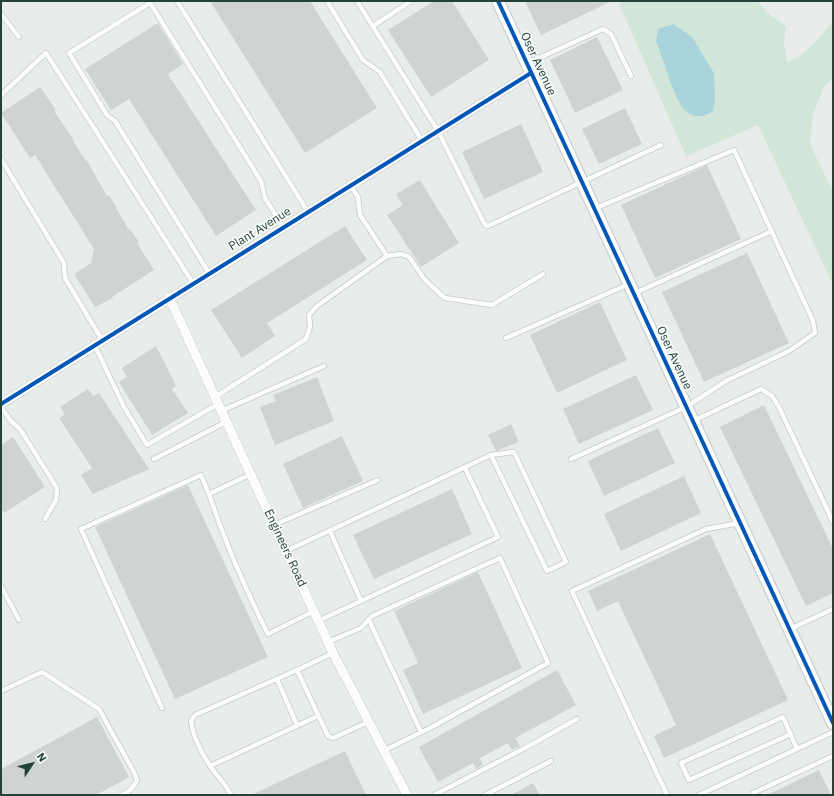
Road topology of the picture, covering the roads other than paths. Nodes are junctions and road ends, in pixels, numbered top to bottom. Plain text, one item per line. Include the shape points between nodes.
1 (177, 1) edge
2 (326, 1) edge
3 (357, 1) edge
4 (411, 1) edge
5 (498, 1) edge
6 (1, 14) edge
7 (373, 26) junction
8 (19, 37) dead end
9 (529, 68) junction
10 (631, 76) dead end
11 (1, 94) edge
12 (438, 131) junction
13 (422, 141) junction
14 (661, 146) dead end
15 (1, 159) edge
16 (582, 184) junction
17 (350, 185) junction
18 (594, 209) junction
19 (308, 212) junction
20 (282, 227) junction
21 (772, 231) junction
22 (387, 256) junction
23 (209, 273) junction
24 (543, 274) dead end
25 (193, 283) junction
26 (631, 289) junction
27 (169, 298) junction
28 (506, 338) dead end
29 (98, 342) junction
30 (324, 366) dead end
31 (1, 404) edge
32 (218, 404) junction
33 (1, 407) edge
34 (686, 407) junction
35 (226, 422) junction
36 (693, 422) junction
37 (491, 455) junction
38 (154, 459) dead end
39 (571, 459) dead end
40 (465, 468) junction
41 (251, 474) junction
42 (378, 480) dead end
43 (209, 494) junction
44 (45, 519) dead end
45 (833, 522) edge
46 (740, 523) junction
47 (274, 525) junction
48 (330, 531) junction
49 (286, 551) junction
50 (1, 586) edge
51 (361, 601) junction
52 (833, 609) edge
53 (314, 611) junction
54 (19, 620) dead end
55 (369, 620) junction
56 (318, 621) junction
57 (790, 629) junction
58 (328, 642) junction
59 (333, 653) junction
60 (297, 670) junction
61 (277, 679) junction
62 (1, 691) edge
63 (162, 708) dead end
64 (318, 716) junction
65 (577, 719) dead end
66 (368, 722) junction
67 (833, 723) edge
68 (297, 725) junction
69 (421, 732) junction
70 (833, 732) edge
71 (791, 734) junction
72 (797, 749) junction
73 (383, 751) junction
74 (833, 756) edge
75 (551, 761) dead end
76 (210, 766) junction
77 (753, 793) dead end
78 (122, 795) edge
79 (231, 795) edge
80 (407, 795) edge
81 (434, 795) edge
82 (485, 795) edge
83 (667, 795) edge
84 (699, 795) edge

1 - 19 lane
2 - 13 lane via 363,60 380,72
3 - 7 lane
4 - 7 lane
5 - 9 street, Oser Avenue
6 - 8 lane
7 - 12 lane
9 - 10 lane via 603,29 611,34
9 - 12 street, Plant Avenue
9 - 16 street, Oser Avenue
11 - 25 lane via 46,53
12 - 13 street, Plant Avenue
12 - 16 lane via 482,222 488,226
13 - 17 street, Plant Avenue
14 - 16 lane
15 - 29 lane via 64,263 65,278
16 - 18 street, Oser Avenue
17 - 19 street, Plant Avenue
17 - 22 lane via 358,197 360,215
18 - 21 lane via 734,150
18 - 26 street, Oser Avenue
19 - 20 street, Plant Avenue
20 - 23 street, Plant Avenue
20 - 23 lane via 265,198 261,181 150,3 69,53 107,115 115,121
21 - 26 lane
21 - 34 lane via 814,321 815,333 789,351 726,381
22 - 24 lane via 401,254 409,257 425,280 445,298 492,305
22 - 32 lane via 317,306 309,315 310,327 306,338
23 - 25 street, Plant Avenue
25 - 27 street, Plant Avenue
26 - 28 lane
26 - 34 street, Oser Avenue
27 - 29 street, Plant Avenue
27 - 32 street, Engineers Road
29 - 31 street, Plant Avenue
29 - 32 lane via 124,407 147,445
30 - 32 lane
32 - 35 street, Engineers Road
33 - 44 lane via 20,429 57,488 56,500
34 - 36 street, Oser Avenue
34 - 39 lane
35 - 38 lane
35 - 41 street, Engineers Road
36 - 45 lane via 761,389 772,396
36 - 46 street, Oser Avenue
37 - 37 lane via 546,571 566,562 514,452
37 - 40 lane
40 - 48 lane
40 - 51 lane via 498,537
41 - 43 lane
41 - 47 street, Engineers Road
42 - 47 lane
43 - 53 lane via 247,592 268,634
43 - 63 lane via 201,475 81,529
46 - 57 street, Oser Avenue
46 - 83 lane via 706,529 572,592
47 - 49 street, Engineers Road
48 - 49 lane
48 - 51 lane
49 - 53 street, Engineers Road
50 - 54 lane
51 - 56 lane
52 - 57 lane
53 - 56 street, Engineers Road
55 - 58 lane via 361,628
55 - 69 lane
55 - 69 lane via 372,616 500,558 548,663
56 - 58 street, Engineers Road
57 - 67 street, Oser Avenue
58 - 59 street, Engineers Road
59 - 60 lane
59 - 66 street, Engineers Road
60 - 61 lane
60 - 64 lane
61 - 68 lane
61 - 76 lane via 195,715 191,721 192,730
62 - 78 lane via 42,672 99,709 137,781
64 - 66 lane via 330,738
64 - 68 lane
65 - 81 lane
66 - 73 street, Engineers Road
68 - 76 lane
69 - 73 lane
70 - 72 lane
71 - 71 lane via 783,717 680,763 689,780
71 - 72 lane
72 - 84 lane
73 - 80 street, Engineers Road
74 - 77 lane
75 - 82 lane
76 - 79 lane

